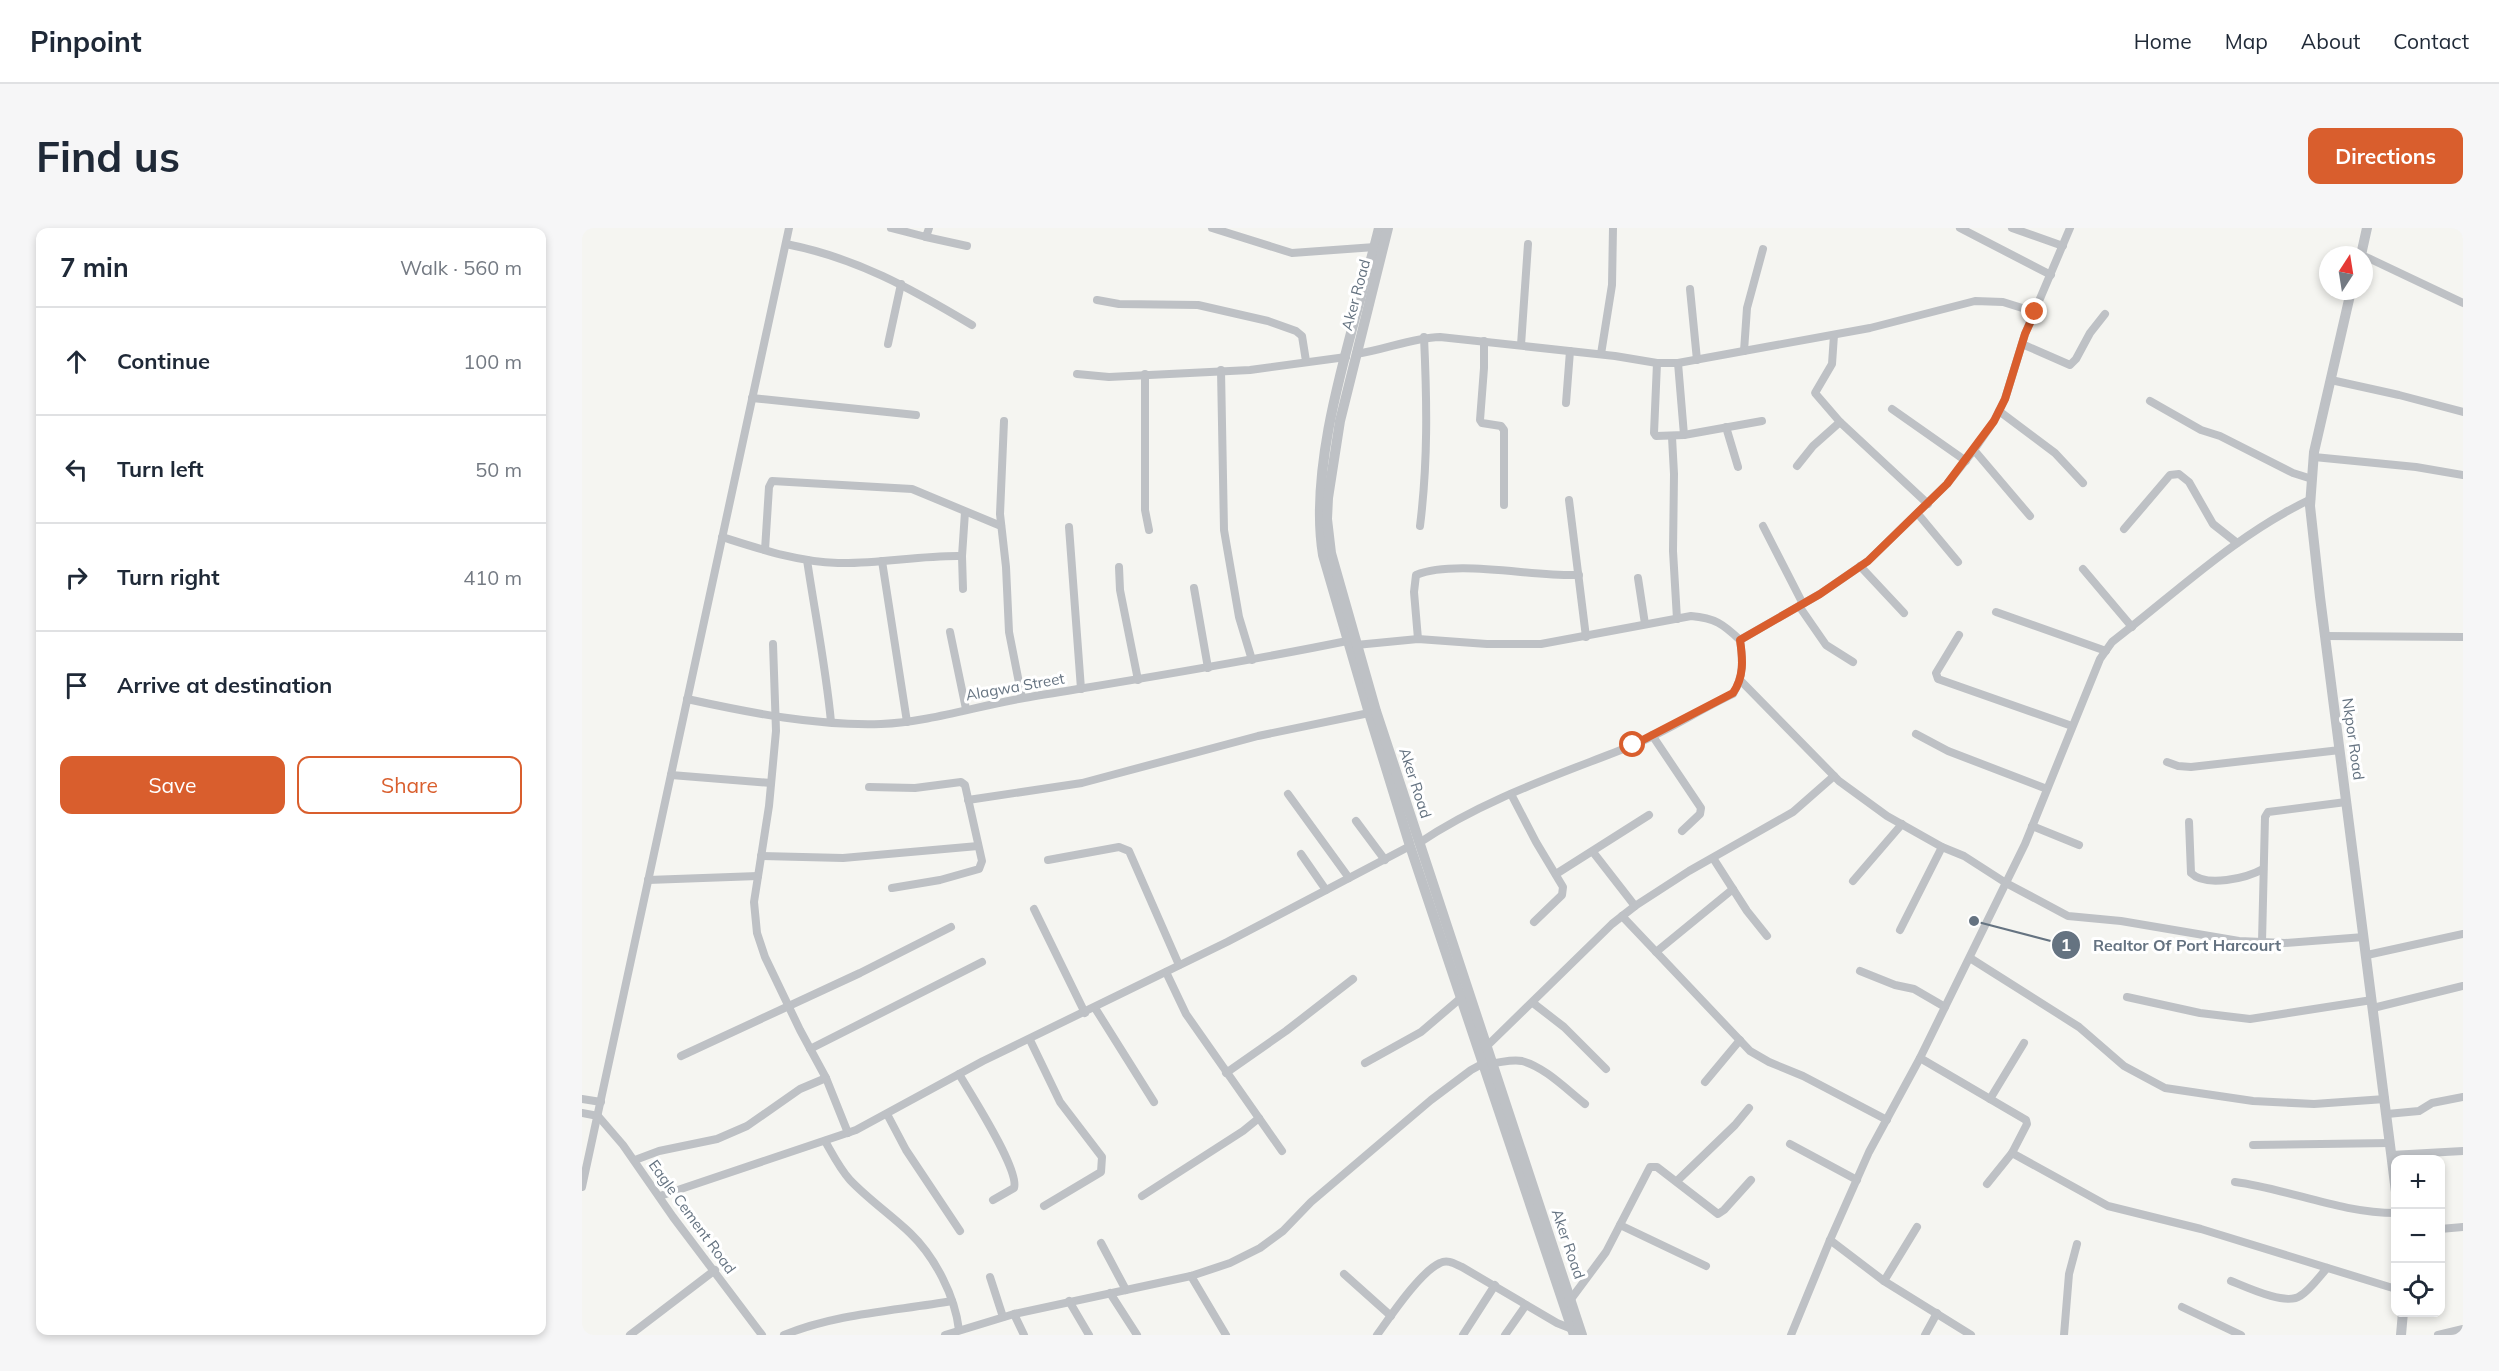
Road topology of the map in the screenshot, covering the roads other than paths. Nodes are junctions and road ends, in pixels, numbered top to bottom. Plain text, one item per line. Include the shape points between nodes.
1 (789, 228) edge
2 (891, 228) edge
3 (1212, 228) edge
4 (1379, 228) edge
5 (1388, 228) edge
6 (1612, 228) edge
7 (1960, 228) edge
8 (2012, 228) edge
9 (2070, 228) edge
10 (2367, 228) edge
11 (927, 232) edge
12 (786, 244) junction
13 (1528, 244) dead end
14 (967, 246) dead end
15 (2063, 246) junction
16 (2364, 246) edge
17 (1374, 247) junction
18 (1763, 249) dead end
19 (2373, 260) edge
20 (2051, 275) junction
21 (901, 284) junction
22 (1690, 289) dead end
23 (1097, 300) dead end
24 (2348, 300) edge
25 (2463, 303) edge
26 (2035, 312) junction
27 (2105, 314) dead end
28 (972, 325) dead end
29 (1834, 335) junction
30 (1424, 337) junction
31 (1484, 341) junction
32 (888, 344) dead end
33 (2022, 344) junction
34 (1521, 345) junction
35 (1570, 351) junction
36 (1744, 351) junction
37 (1600, 354) junction
38 (1351, 355) junction
39 (1697, 360) junction
40 (1306, 361) junction
41 (1657, 363) junction
42 (1678, 363) junction
43 (1221, 370) junction
44 (1077, 374) dead end
45 (1145, 374) junction
46 (2331, 381) junction
47 (752, 398) junction
48 (2150, 401) dead end
49 (1566, 403) dead end
50 (1892, 409) dead end
51 (1999, 411) junction
52 (2463, 412) edge
53 (916, 415) dead end
54 (1004, 421) dead end
55 (1762, 421) dead end
56 (1840, 422) junction
57 (1726, 427) junction
58 (1684, 435) junction
59 (1672, 436) junction
60 (1974, 450) junction
61 (2314, 457) junction
62 (1966, 461) junction
63 (1797, 466) dead end
64 (1738, 467) dead end
65 (2463, 475) edge
66 (2312, 479) junction
67 (2083, 483) dead end
68 (2311, 499) junction
69 (1569, 500) dead end
70 (1928, 504) junction
71 (1504, 505) dead end
72 (965, 512) junction
73 (1917, 514) junction
74 (2030, 516) dead end
75 (1001, 526) junction
76 (1420, 526) dead end
77 (1763, 526) dead end
78 (1070, 527) dead end
79 (2124, 529) dead end
80 (1149, 530) dead end
81 (722, 537) junction
82 (2237, 543) junction
83 (765, 550) junction
84 (962, 556) junction
85 (807, 560) junction
86 (882, 561) junction
87 (1958, 562) dead end
88 (1860, 566) junction
89 (1119, 567) dead end
90 (2083, 569) dead end
91 (1579, 575) junction
92 (1638, 578) dead end
93 (1194, 588) dead end
94 (963, 589) dead end
95 (1801, 605) junction
96 (1996, 612) dead end
97 (1904, 613) dead end
98 (1677, 619) junction
99 (1645, 624) junction
100 (2132, 627) junction
101 (950, 632) dead end
102 (1959, 635) dead end
103 (1586, 636) junction
104 (2325, 636) junction
105 (2463, 637) edge
106 (1418, 639) junction
107 (1740, 640) junction
108 (1352, 643) junction
109 (772, 644) dead end
110 (2106, 651) junction
111 (1252, 660) junction
112 (1853, 662) dead end
113 (1208, 668) junction
114 (1138, 680) junction
115 (1741, 681) junction
116 (1081, 689) junction
117 (1022, 698) junction
118 (687, 699) junction
119 (966, 710) junction
120 (1369, 713) junction
121 (775, 716) junction
122 (831, 722) junction
123 (907, 722) junction
124 (2072, 726) junction
125 (1916, 734) dead end
126 (1652, 735) junction
127 (2340, 750) junction
128 (2167, 762) dead end
129 (671, 775) junction
130 (1834, 776) junction
131 (771, 783) junction
132 (869, 787) dead end
133 (2047, 789) junction
134 (1288, 794) dead end
135 (1511, 794) junction
136 (968, 800) junction
137 (2346, 802) junction
138 (1648, 814) dead end
139 (1356, 821) dead end
140 (2188, 822) dead end
141 (1902, 824) junction
142 (2032, 826) junction
143 (1682, 831) dead end
144 (1415, 844) junction
145 (2079, 845) dead end
146 (978, 846) junction
147 (1942, 847) junction
148 (1593, 852) junction
149 (1301, 854) dead end
150 (761, 856) junction
151 (1713, 858) junction
152 (1048, 860) dead end
153 (1384, 860) junction
154 (2263, 869) junction
155 (1556, 874) junction
156 (758, 876) junction
157 (1349, 878) junction
158 (648, 880) junction
159 (1853, 880) dead end
160 (2006, 883) junction
161 (892, 888) dead end
162 (1733, 889) junction
163 (1326, 890) junction
164 (1635, 906) junction
165 (1034, 909) dead end
166 (1622, 916) junction
167 (1534, 922) dead end
168 (951, 927) dead end
169 (1900, 930) dead end
170 (2463, 933) edge
171 (1767, 936) dead end
172 (2364, 937) junction
173 (2262, 942) junction
174 (1656, 952) junction
175 (2367, 955) junction
176 (1970, 958) junction
177 (982, 962) dead end
178 (1179, 965) junction
179 (1860, 971) dead end
180 (1166, 972) junction
181 (1353, 979) dead end
182 (2463, 986) edge
183 (1462, 997) junction
184 (2127, 997) dead end
185 (1533, 1003) junction
186 (2373, 1004) junction
187 (789, 1006) junction
188 (1945, 1007) junction
189 (1095, 1008) junction
190 (1085, 1013) junction
191 (1030, 1040) junction
192 (1740, 1040) junction
193 (2024, 1043) dead end
194 (1487, 1046) junction
195 (810, 1049) junction
196 (681, 1056) dead end
197 (1920, 1058) junction
198 (1365, 1063) dead end
199 (1489, 1063) junction
200 (1606, 1069) dead end
201 (1226, 1073) junction
202 (959, 1074) junction
203 (826, 1078) junction
204 (1705, 1083) dead end
205 (2463, 1098) edge
206 (582, 1099) edge
207 (1990, 1099) junction
208 (2385, 1099) junction
209 (601, 1102) junction
210 (1154, 1102) dead end
211 (1585, 1104) dead end
212 (1749, 1108) dead end
213 (1503, 1109) junction
214 (582, 1113) edge
215 (887, 1114) junction
216 (2387, 1114) junction
217 (598, 1116) junction
218 (1259, 1118) junction
219 (1887, 1120) junction
220 (848, 1133) junction
221 (593, 1140) junction
222 (825, 1141) junction
223 (582, 1142) edge
224 (2390, 1143) junction
225 (1790, 1144) dead end
226 (2253, 1145) dead end
227 (1282, 1151) dead end
228 (2463, 1151) edge
229 (2012, 1153) junction
230 (2391, 1155) joint
231 (634, 1160) junction
232 (1678, 1180) junction
233 (1751, 1180) dead end
234 (1857, 1180) junction
235 (2235, 1182) dead end
236 (1988, 1184) dead end
237 (582, 1187) edge
238 (660, 1196) junction
239 (1142, 1196) dead end
240 (993, 1200) dead end
241 (1044, 1206) dead end
242 (2391, 1213) edge
243 (1620, 1225) junction
244 (1917, 1227) dead end
245 (2463, 1227) edge
246 (2445, 1229) edge
247 (960, 1231) dead end
248 (1830, 1240) junction
249 (1101, 1243) dead end
250 (2077, 1244) dead end
251 (1707, 1266) dead end
252 (2327, 1268) junction
253 (715, 1270) junction
254 (1344, 1274) dead end
255 (1191, 1276) junction
256 (990, 1277) dead end
257 (1884, 1281) junction
258 (2231, 1281) dead end
259 (1495, 1285) junction
260 (2391, 1287) edge
261 (1126, 1290) junction
262 (1110, 1293) junction
263 (1570, 1299) junction
264 (952, 1301) junction
265 (1069, 1301) junction
266 (1526, 1305) junction
267 (2182, 1307) dead end
268 (1014, 1314) junction
269 (1937, 1314) junction
270 (1391, 1316) junction
271 (1003, 1317) junction
272 (2403, 1317) edge
273 (2463, 1329) edge
274 (1573, 1332) edge
275 (952, 1333) edge
276 (630, 1335) edge
277 (762, 1335) edge
278 (784, 1335) edge
279 (1024, 1335) edge
280 (1089, 1335) edge
281 (1137, 1335) edge
282 (1226, 1335) edge
283 (1377, 1335) edge
284 (1463, 1335) edge
285 (1504, 1335) edge
286 (1582, 1335) edge
287 (1791, 1335) edge
288 (1925, 1335) edge
289 (1971, 1335) edge
290 (2064, 1335) edge
291 (2241, 1335) edge
292 (2401, 1335) edge
293 (2438, 1335) edge

1 - 12 street
2 - 11 street
3 - 17 street via 1292,253
4 - 17 street, Aker Road
5 - 38 street, Aker Road
6 - 37 street via 1612,285
7 - 20 street
8 - 15 street
9 - 15 street
10 - 16 street
11 - 14 street
12 - 21 street via 827,254
12 - 47 street
13 - 34 street
15 - 20 street
17 - 38 street, Aker Road
18 - 36 street via 1747,308
19 - 25 street
20 - 26 street
21 - 28 street
21 - 32 street
22 - 39 street
23 - 40 street via 1198,305 1268,321 1302,336
24 - 46 street, Nkpor Road
26 - 29 street via 2003,302 1975,301
26 - 33 street
27 - 33 street via 2070,365
29 - 36 street
29 - 56 street via 1832,364 1815,393
30 - 31 street
30 - 38 street
30 - 76 street via 1428,424
31 - 34 street
31 - 71 street via 1480,420 1504,430
33 - 51 street
34 - 35 street
35 - 37 street
35 - 49 street
36 - 39 street
37 - 41 street
38 - 40 street
38 - 108 street, Aker Road via 1327,519
39 - 42 street
40 - 43 street via 1250,370
41 - 42 street
41 - 59 street via 1654,433
42 - 58 street
43 - 45 street
43 - 111 street via 1224,530 1237,608
44 - 45 street
45 - 80 street via 1145,501
46 - 52 street
46 - 61 street, Nkpor Road
47 - 53 street
47 - 81 street
48 - 66 street via 2201,430
50 - 62 street
51 - 60 street
51 - 67 street via 2055,453
54 - 75 street
55 - 57 street
56 - 63 street
56 - 70 street
57 - 58 street
57 - 64 street
58 - 59 street
59 - 98 street
60 - 62 street
60 - 74 street
61 - 65 street
61 - 66 street, Nkpor Road
62 - 70 street
66 - 68 street, Nkpor Road
68 - 82 street via 2268,521
68 - 104 street, Nkpor Road
69 - 91 street
70 - 73 street
72 - 75 street
72 - 83 street via 912,489 772,480
72 - 84 street
73 - 87 street
73 - 88 street
75 - 117 street via 1009,632
77 - 95 street
78 - 116 street
79 - 82 street via 2170,475 2179,474 2189,482 2217,529
81 - 83 street
81 - 118 street
82 - 100 street
83 - 85 street
84 - 86 street
84 - 94 street
85 - 86 street
85 - 122 street
86 - 123 street
88 - 95 street
88 - 97 street
89 - 114 street
90 - 100 street
91 - 103 street
91 - 106 street via 1429,570 1416,575
92 - 99 street
93 - 113 street
95 - 107 street
95 - 112 street via 1826,645
96 - 110 street
98 - 99 street, Alagwa Street
98 - 107 street, Alagwa Street via 1710,618
99 - 103 street, Alagwa Street
100 - 110 street
101 - 119 street
102 - 124 street via 1936,673 1938,679
103 - 106 street, Alagwa Street via 1541,644
104 - 105 street
104 - 127 street, Nkpor Road
106 - 108 street, Alagwa Street
107 - 115 street
108 - 111 street, Alagwa Street
108 - 120 street, Aker Road
108 - 144 street, Aker Road
109 - 121 street
110 - 124 street
111 - 113 street, Alagwa Street
113 - 114 street, Alagwa Street
114 - 116 street, Alagwa Street
115 - 126 street via 1733,693
115 - 130 street
116 - 117 street, Alagwa Street
117 - 119 street, Alagwa Street
118 - 121 street, Alagwa Street
118 - 129 street
119 - 123 street, Alagwa Street
120 - 136 street via 1258,736 1082,783
120 - 144 street, Aker Road
121 - 122 street, Alagwa Street
121 - 131 street
122 - 123 street, Alagwa Street
124 - 133 street
125 - 133 street via 1948,751
126 - 135 street
126 - 143 street via 1701,808 1700,814
127 - 128 street via 2191,767
127 - 137 street, Nkpor Road
129 - 131 street
129 - 158 street
130 - 141 street
130 - 151 street via 1793,812
131 - 150 street
132 - 136 street via 915,788 962,782
133 - 142 street
134 - 157 street
135 - 144 street via 1452,820
135 - 155 street
136 - 146 street
137 - 154 street via 2268,812 2263,826
137 - 172 street, Nkpor Road
138 - 148 street
139 - 153 street
140 - 154 street via 2191,873 2195,877 2235,879
141 - 147 street
141 - 159 street
142 - 145 street
142 - 160 street
144 - 153 street
144 - 183 street, Aker Road
144 - 194 street, Aker Road
146 - 150 street via 843,858
146 - 161 street via 982,861 979,869
147 - 160 street via 1972,860
147 - 169 street
148 - 155 street
148 - 164 street
149 - 163 street
150 - 156 street
151 - 162 street
151 - 164 street
152 - 178 street via 1119,847 1129,851
153 - 157 street
154 - 173 street
155 - 167 street via 1563,892
156 - 158 street
156 - 187 street via 754,902 757,933
157 - 163 street
158 - 209 street
160 - 173 street via 2068,916
160 - 176 street
162 - 171 street
162 - 174 street
163 - 178 street
164 - 166 street
165 - 190 street
166 - 174 street
166 - 185 street
168 - 187 street
170 - 175 street
172 - 173 street
172 - 175 street, Nkpor Road
174 - 192 street
175 - 186 street, Nkpor Road
176 - 188 street
176 - 208 street via 2079,1027 2124,1066 2165,1088 2253,1101 2314,1104
177 - 195 street
178 - 180 street
179 - 188 street via 1914,990
180 - 189 street
180 - 201 street via 1186,1014
181 - 201 street
182 - 186 street
183 - 198 street via 1421,1032
183 - 199 street, Aker Road
184 - 186 street via 2250,1019
185 - 194 street
185 - 200 street
186 - 208 street, Nkpor Road
187 - 195 street
187 - 196 street
188 - 197 street
189 - 190 street
189 - 210 street
190 - 191 street
191 - 202 street
191 - 241 street via 1060,1102 1102,1157 1103,1165 1101,1172
192 - 204 street
192 - 219 street via 1768,1062
193 - 207 street
194 - 199 street, Aker Road
195 - 203 street
197 - 207 street
197 - 219 street
199 - 211 street via 1523,1061
199 - 213 street, Aker Road
199 - 255 street via 1471,1070 1422,1107 1260,1248
201 - 218 street
202 - 215 street
202 - 240 street via 990,1125 1015,1178 1014,1188
203 - 220 street
203 - 231 street via 800,1089 747,1126 717,1139
205 - 216 street via 2432,1102 2420,1111
206 - 209 street
207 - 229 street via 2026,1120
208 - 216 street, Nkpor Road
209 - 217 street
212 - 232 street
213 - 263 street, Aker Road
213 - 274 street, Aker Road
214 - 217 street
215 - 220 street
215 - 247 street
216 - 224 street, Nkpor Road
217 - 221 street
217 - 231 street, Eagle Cement Road
218 - 227 street
218 - 239 street
219 - 234 street
220 - 222 street
221 - 223 street
221 - 237 street
222 - 238 street
222 - 264 street via 851,1181 912,1235 936,1266
224 - 226 street
224 - 230 street, Nkpor Road
225 - 234 street
228 - 230 street
229 - 236 street
229 - 252 street via 2108,1206 2170,1220
231 - 238 street, Eagle Cement Road
232 - 233 street via 1718,1214
232 - 243 street via 1650,1167
234 - 248 street
235 - 242 street via 2265,1186 2346,1209
238 - 253 street, Eagle Cement Road
243 - 251 street
243 - 263 street via 1606,1252
244 - 257 street
245 - 246 street
248 - 257 street
248 - 287 street
249 - 261 street
250 - 290 street via 2067,1284
252 - 258 street via 2301,1296 2293,1299
252 - 260 street
253 - 276 street
253 - 277 street, Eagle Cement Road
254 - 270 street
255 - 261 street
255 - 282 street
256 - 271 street
257 - 269 street
259 - 266 street
259 - 270 street via 1448,1261 1438,1263 1410,1290
259 - 284 street
261 - 262 street
262 - 265 street
262 - 281 street
263 - 286 street, Aker Road
264 - 275 street via 957,1312
264 - 278 street via 850,1316
265 - 268 street
265 - 280 street
266 - 274 street
266 - 285 street
267 - 291 street
268 - 271 street
268 - 279 street
269 - 288 street
269 - 289 street
270 - 283 street
271 - 275 street
272 - 292 street
273 - 293 street

